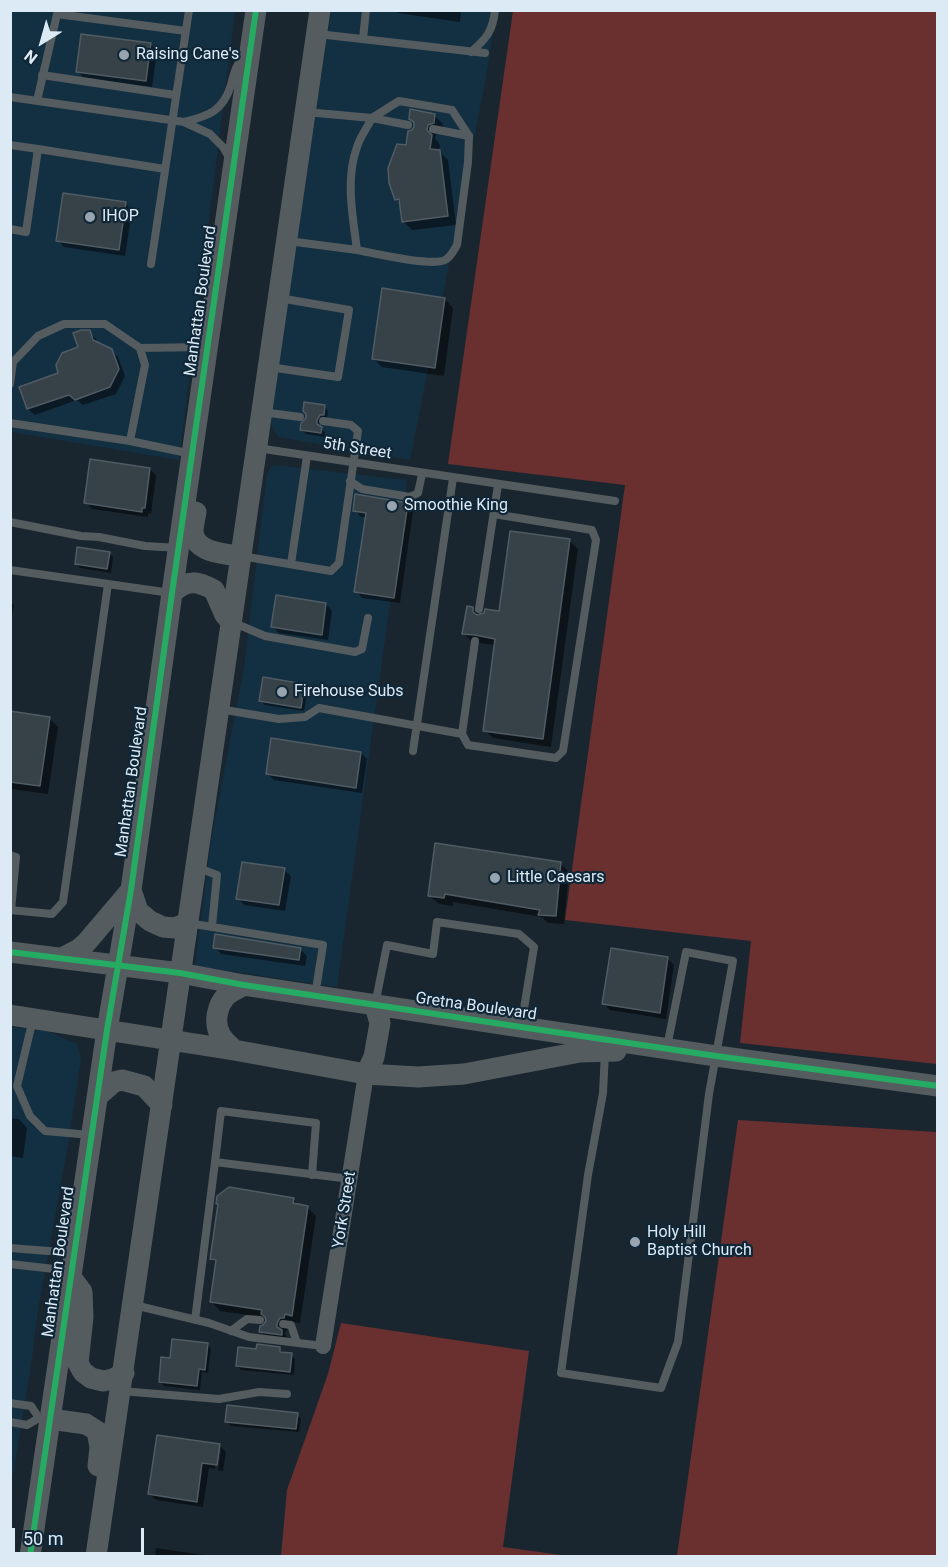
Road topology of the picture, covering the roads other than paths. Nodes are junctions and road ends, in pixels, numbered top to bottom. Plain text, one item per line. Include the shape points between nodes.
1 (189, 10) edge
2 (256, 10) edge
3 (321, 10) edge
4 (366, 10) edge
5 (495, 10) edge
6 (186, 31) junction
7 (317, 34) junction
8 (363, 39) junction
9 (250, 50) junction
10 (471, 52) junction
11 (485, 53) dead end
12 (42, 75) junction
13 (175, 95) junction
14 (10, 97) edge
15 (37, 101) junction
16 (306, 112) junction
17 (372, 118) junction
18 (171, 120) junction
19 (184, 122) junction
20 (408, 125) dead end
21 (433, 129) dead end
22 (469, 136) junction
23 (10, 145) edge
24 (38, 149) junction
25 (234, 164) junction
26 (165, 169) junction
27 (10, 229) edge
28 (288, 241) junction
29 (357, 250) junction
30 (151, 264) dead end
31 (279, 298) junction
32 (208, 347) junction
33 (140, 348) junction
34 (269, 367) junction
35 (10, 384) edge
36 (262, 412) junction
37 (300, 417) dead end
38 (323, 421) dead end
39 (10, 423) edge
40 (130, 441) junction
41 (257, 448) junction
42 (193, 454) junction
43 (307, 456) junction
44 (353, 463) junction
45 (422, 474) junction
46 (453, 478) junction
47 (351, 481) junction
48 (498, 485) junction
49 (615, 501) dead end
50 (494, 514) junction
51 (10, 522) edge
52 (179, 548) junction
53 (241, 556) junction
54 (291, 564) junction
55 (10, 570) edge
56 (108, 584) junction
57 (172, 593) junction
58 (479, 609) dead end
59 (368, 618) dead end
60 (231, 622) junction
61 (475, 641) dead end
62 (219, 708) junction
63 (416, 725) junction
64 (462, 734) junction
65 (413, 751) dead end
66 (10, 855) edge
67 (196, 867) junction
68 (130, 890) junction
69 (11, 910) edge
70 (187, 923) junction
71 (212, 926) junction
72 (10, 952) edge
73 (62, 958) junction
74 (117, 965) junction
75 (180, 974) junction
76 (244, 985) junction
77 (315, 996) junction
78 (375, 1006) junction
79 (10, 1015) edge
80 (33, 1018) junction
81 (521, 1027) junction
82 (107, 1030) junction
83 (171, 1041) junction
84 (667, 1049) junction
85 (234, 1050) junction
86 (605, 1052) junction
87 (716, 1056) junction
88 (366, 1074) junction
89 (938, 1086) edge
90 (97, 1097) junction
91 (162, 1105) junction
92 (91, 1136) junction
93 (215, 1162) junction
94 (312, 1175) junction
95 (350, 1179) junction
96 (10, 1248) edge
97 (10, 1264) edge
98 (72, 1267) junction
99 (133, 1305) junction
100 (195, 1320) junction
101 (260, 1320) dead end
102 (283, 1324) dead end
103 (231, 1331) junction
104 (297, 1343) junction
105 (323, 1346) joint
106 (122, 1382) junction
107 (287, 1394) dead end
108 (10, 1402) edge
109 (44, 1418) junction
110 (10, 1422) edge
111 (97, 1554) edge
112 (30, 1557) edge

1 - 6 lane
2 - 9 street, Manhattan Boulevard
3 - 7 street
4 - 8 lane
5 - 10 lane via 494,24
6 - 12 lane via 57,14
6 - 13 lane
7 - 8 lane
7 - 16 street
8 - 10 lane
9 - 19 lane via 237,63 225,100 216,110 206,117
9 - 25 street, Manhattan Boulevard
10 - 11 lane
12 - 13 lane
12 - 15 lane
13 - 18 lane
14 - 15 lane
15 - 18 lane
16 - 17 lane
16 - 28 street
17 - 20 lane
17 - 22 lane via 399,101 452,110
17 - 29 lane via 357,148 351,172
18 - 19 lane
18 - 26 lane
19 - 25 lane via 210,134
21 - 22 lane
22 - 29 lane via 457,245 451,255 444,261 425,262
23 - 24 lane
24 - 26 lane
24 - 27 lane via 26,232
25 - 32 street, Manhattan Boulevard
26 - 30 lane
28 - 29 lane
28 - 31 street
31 - 34 street
31 - 34 lane via 350,310 338,377
32 - 33 lane
32 - 42 street, Manhattan Boulevard
33 - 35 lane via 105,324 64,324 38,336 13,362
33 - 40 lane via 145,365
34 - 36 street
36 - 37 lane
36 - 41 street
38 - 44 lane via 351,425 358,431
39 - 40 lane
40 - 42 lane
41 - 43 lane, 5th Street
41 - 53 street
42 - 52 street, Manhattan Boulevard
42 - 53 street via 200,458 202,467 195,541 214,552
43 - 44 lane, 5th Street
43 - 54 lane
44 - 45 lane, 5th Street
44 - 47 lane
45 - 46 lane, 5th Street
45 - 47 lane via 418,493 410,497 362,489
46 - 48 lane, 5th Street
46 - 63 lane
47 - 54 lane via 339,563 331,571
48 - 49 lane, 5th Street
48 - 50 lane
50 - 58 lane
50 - 64 lane via 592,530 596,540 563,751 556,758 468,745
51 - 52 lane via 145,546
52 - 57 street, Manhattan Boulevard
53 - 54 lane
53 - 60 street
55 - 56 lane
56 - 57 lane
56 - 69 lane via 63,902 52,914
57 - 60 street via 189,582 203,584 214,590
57 - 68 street, Manhattan Boulevard
59 - 60 lane via 362,649 355,652 265,636
60 - 62 street
61 - 64 lane
62 - 63 lane via 279,719 305,717 319,708
62 - 67 street
63 - 64 lane
63 - 65 lane
66 - 69 lane via 16,857
67 - 70 street
67 - 71 lane via 217,875
68 - 70 street via 138,911 150,921 175,928
68 - 73 street via 86,943
68 - 74 street, Manhattan Boulevard
70 - 71 lane
70 - 75 street
71 - 77 lane via 323,945
72 - 73 street, Gretna Boulevard
73 - 74 street, Gretna Boulevard
74 - 75 street, Gretna Boulevard
74 - 82 street, Manhattan Boulevard
75 - 76 street, Gretna Boulevard
75 - 83 street
76 - 77 street, Gretna Boulevard
76 - 85 street via 228,994 216,1020 222,1037
77 - 78 street, Gretna Boulevard
78 - 81 street, Gretna Boulevard
78 - 81 lane via 387,945 433,954 437,922 519,934 534,947
78 - 88 street via 380,1023 374,1057
79 - 80 street, Gretna Boulevard
80 - 82 street, Gretna Boulevard
80 - 92 lane via 17,1086 30,1116 45,1131
81 - 84 street, Gretna Boulevard
82 - 83 street, Gretna Boulevard
82 - 90 street, Manhattan Boulevard
83 - 85 street, Gretna Boulevard
83 - 91 street
84 - 87 street, Gretna Boulevard
84 - 87 lane via 686,952 733,962
85 - 88 street, Gretna Boulevard
86 - 87 street, Gretna Boulevard
86 - 87 lane via 603,1093 561,1373 661,1388 678,1342
86 - 88 street, Gretna Boulevard via 580,1052 464,1074
87 - 89 street, Gretna Boulevard
88 - 95 street, York Street
90 - 91 street via 122,1080 144,1086
90 - 92 street, Manhattan Boulevard
91 - 99 street
92 - 98 street, Manhattan Boulevard
93 - 94 lane
93 - 94 lane via 221,1111 316,1123
93 - 100 lane
94 - 95 lane
95 - 105 street, York Street
96 - 98 lane
97 - 98 lane
98 - 106 street via 82,1292 78,1363 91,1378
98 - 109 street, Manhattan Boulevard
99 - 100 lane
99 - 106 street
100 - 103 lane
101 - 103 lane via 247,1319
102 - 104 lane via 291,1325
103 - 104 lane
104 - 105 lane
106 - 107 lane via 219,1398 260,1392
106 - 111 street
108 - 109 lane via 32,1406
109 - 110 lane via 27,1425
109 - 111 street via 86,1424 97,1431 100,1447 89,1532
109 - 112 street, Manhattan Boulevard

